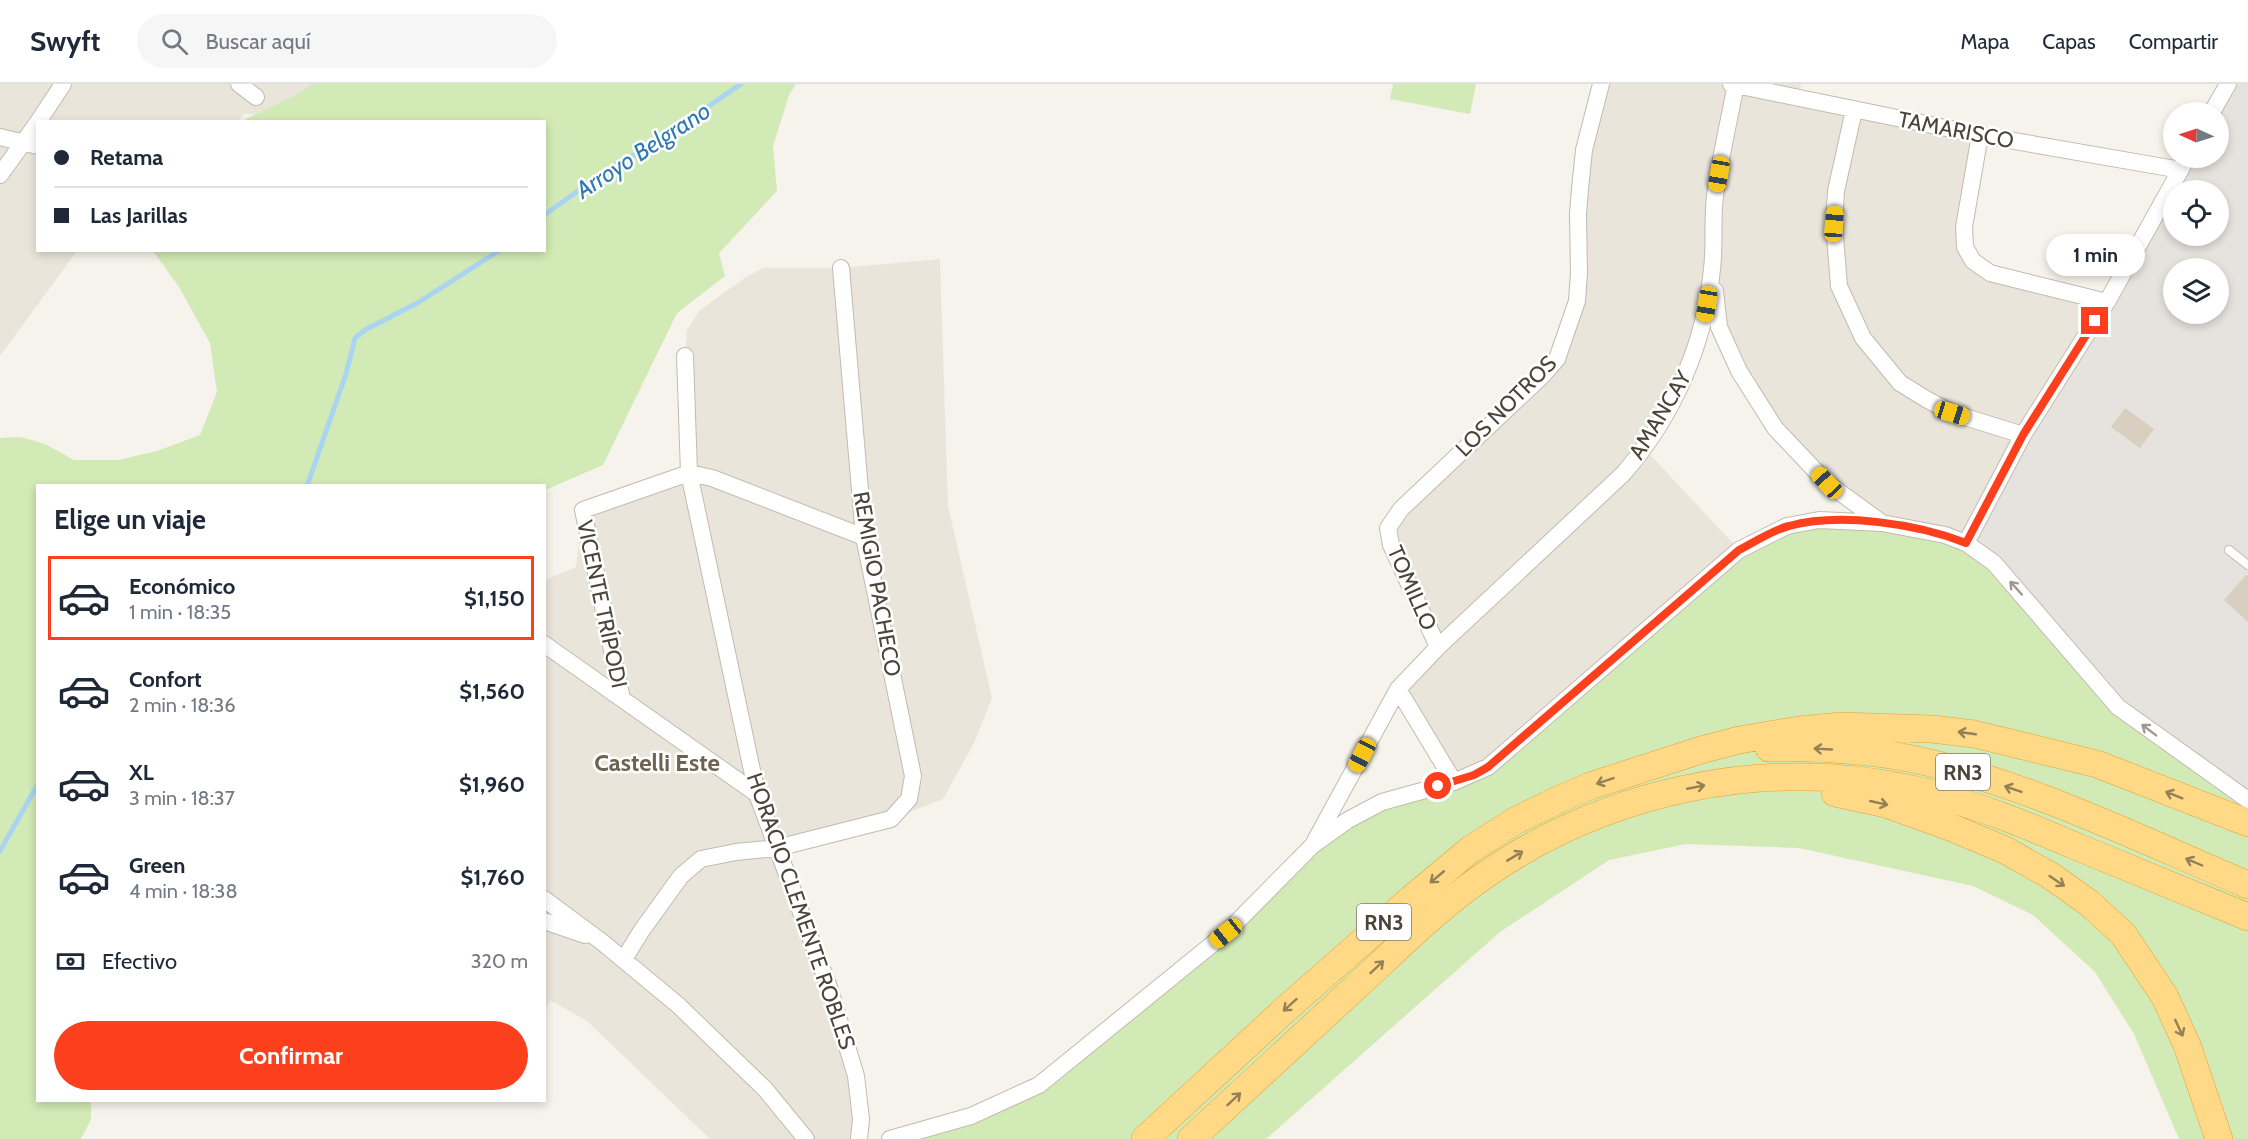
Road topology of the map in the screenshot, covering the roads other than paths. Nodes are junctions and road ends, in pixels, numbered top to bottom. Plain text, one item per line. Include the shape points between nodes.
1 (63, 84) edge
2 (239, 84) edge
3 (1601, 84) edge
4 (1734, 84) edge
5 (2228, 84) edge
6 (256, 97) dead end
7 (2218, 102) edge
8 (1854, 110) junction
9 (39, 120) edge
10 (36, 128) edge
11 (1980, 135) junction
12 (0, 137) edge
13 (30, 145) edge
14 (2163, 161) edge
15 (2182, 168) edge
16 (0, 175) edge
17 (841, 268) dead end
18 (1712, 269) junction
19 (2107, 302) junction
20 (685, 357) dead end
21 (2023, 435) junction
22 (689, 473) junction
23 (1882, 523) junction
24 (1388, 528) joint
25 (864, 537) junction
26 (1966, 543) junction
27 (2229, 550) dead end
28 (2248, 565) edge
29 (546, 645) edge
30 (1438, 647) junction
31 (1398, 689) junction
32 (622, 699) junction
33 (1661, 763) junction
34 (1761, 778) junction
35 (1454, 782) junction
36 (757, 794) junction
37 (2248, 800) edge
38 (2248, 823) edge
39 (1313, 845) junction
40 (777, 848) junction
41 (2248, 885) edge
42 (546, 900) edge
43 (2248, 917) edge
44 (546, 922) edge
45 (602, 942) junction
46 (624, 959) junction
47 (894, 1138) edge
48 (806, 1139) edge
49 (859, 1139) edge
50 (1145, 1139) edge
51 (1191, 1139) edge
52 (2219, 1139) edge

1 - 9 street
2 - 6 street
3 - 24 street, LOS NOTROS via 1584,150 1578,214 1577,301 1557,358 1401,509
4 - 8 street, TAMARISCO
4 - 18 street, AMANCAY via 1715,197
5 - 7 street
8 - 11 street, TAMARISCO
8 - 21 street via 1836,191 1834,224 1839,286 1863,338 1900,383 1926,399 1952,413
10 - 13 street
11 - 14 street, TAMARISCO
11 - 19 street via 1964,227 1965,247 1973,261 1989,273
12 - 13 street
13 - 16 street
15 - 19 street
17 - 25 street, REMIGIO PACHECO
18 - 23 street via 1719,327 1739,372 1775,428 1827,483
18 - 30 street, AMANCAY via 1704,322 1693,358 1645,449
19 - 21 street
20 - 22 street, HORACIO CLEMENTE ROBLES
21 - 26 street
22 - 25 street via 712,478
22 - 32 street, VICENTE TRÍPODI via 583,510
22 - 36 street, HORACIO CLEMENTE ROBLES
23 - 26 street
23 - 35 street via 1819,520 1787,526 1739,550 1488,767
24 - 30 street, TOMILLO via 1391,545
25 - 40 street, REMIGIO PACHECO via 913,776 909,799 891,819
37 -> 26 street via 2118,707 1994,563
27 - 28 lane
29 - 32 street, VICENTE TRÍPODI
30 - 31 street, AMANCAY
31 - 35 street
31 - 39 street, AMANCAY
32 - 36 street, VICENTE TRÍPODI
38 -> 33 highway via 2097,764 1996,739 1932,729 1841,726 1799,730 1739,740
41 -> 33 highway, RN3 via 2018,790 1898,756 1785,748 1739,750
33 -> 50 highway, RN3 via 1560,799 1471,849 1287,1008
34 - 43 highway, RN3 via 1842,778 1923,791 2016,821
51 -> 34 highway, RN3 via 1421,927 1510,859 1602,813 1672,792
34 -> 52 highway via 1886,804 1950,827 2005,850 2089,903 2123,934 2165,997 2187,1046
35 - 39 street via 1382,802
36 - 40 street, HORACIO CLEMENTE ROBLES
39 - 47 street via 1226,933 1039,1084 971,1116
40 - 46 street via 701,860 681,876
40 - 49 street, HORACIO CLEMENTE ROBLES via 830,990 856,1076
42 - 45 street
44 - 45 street
45 - 46 street
46 - 48 street via 765,1089

